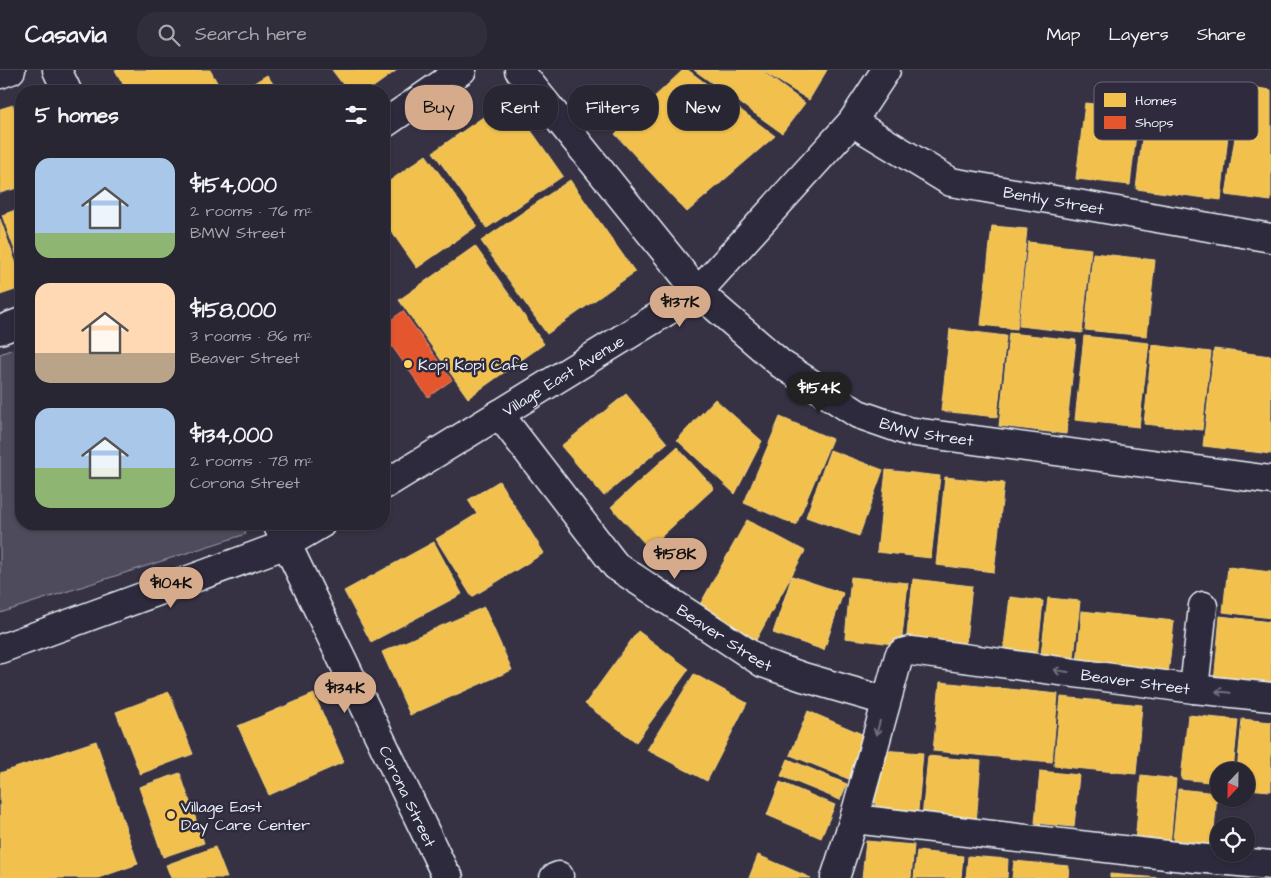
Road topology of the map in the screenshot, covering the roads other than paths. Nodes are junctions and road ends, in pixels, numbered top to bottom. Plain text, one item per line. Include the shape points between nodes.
1 (11, 70) edge
2 (57, 70) edge
3 (462, 70) edge
4 (519, 70) edge
5 (886, 70) edge
6 (0, 74) edge
7 (64, 85) edge
8 (390, 120) edge
9 (852, 122) junction
10 (1271, 238) edge
11 (698, 292) junction
12 (15, 324) edge
13 (0, 330) edge
14 (499, 414) junction
15 (1271, 480) edge
16 (390, 481) edge
17 (298, 530) edge
18 (282, 534) edge
19 (1203, 606) dead end
20 (0, 649) edge
21 (1194, 689) junction
22 (1271, 697) edge
23 (886, 701) junction
24 (854, 819) junction
25 (1271, 865) edge
26 (449, 878) edge
27 (835, 878) edge

1 - 6 street
2 - 7 street
3 - 8 street
4 - 11 street, BMW Street
5 - 9 street, Village East Avenue
9 - 10 street, Bently Street via 951,182
9 - 11 street, Village East Avenue
11 - 14 street, Village East Avenue
11 - 15 street, BMW Street via 781,364 858,414 907,431
12 - 13 street
14 - 16 street, Village East Avenue
14 - 23 street, Beaver Street via 616,566 763,663
17 - 18 street
18 - 20 street
18 - 26 street, Corona Street
19 - 21 street
22 -> 21 street, Beaver Street
21 -> 23 street, Beaver Street via 911,651 899,656
23 -> 24 street, Beaver Street
24 - 25 street
24 - 27 street, Beaver Street

